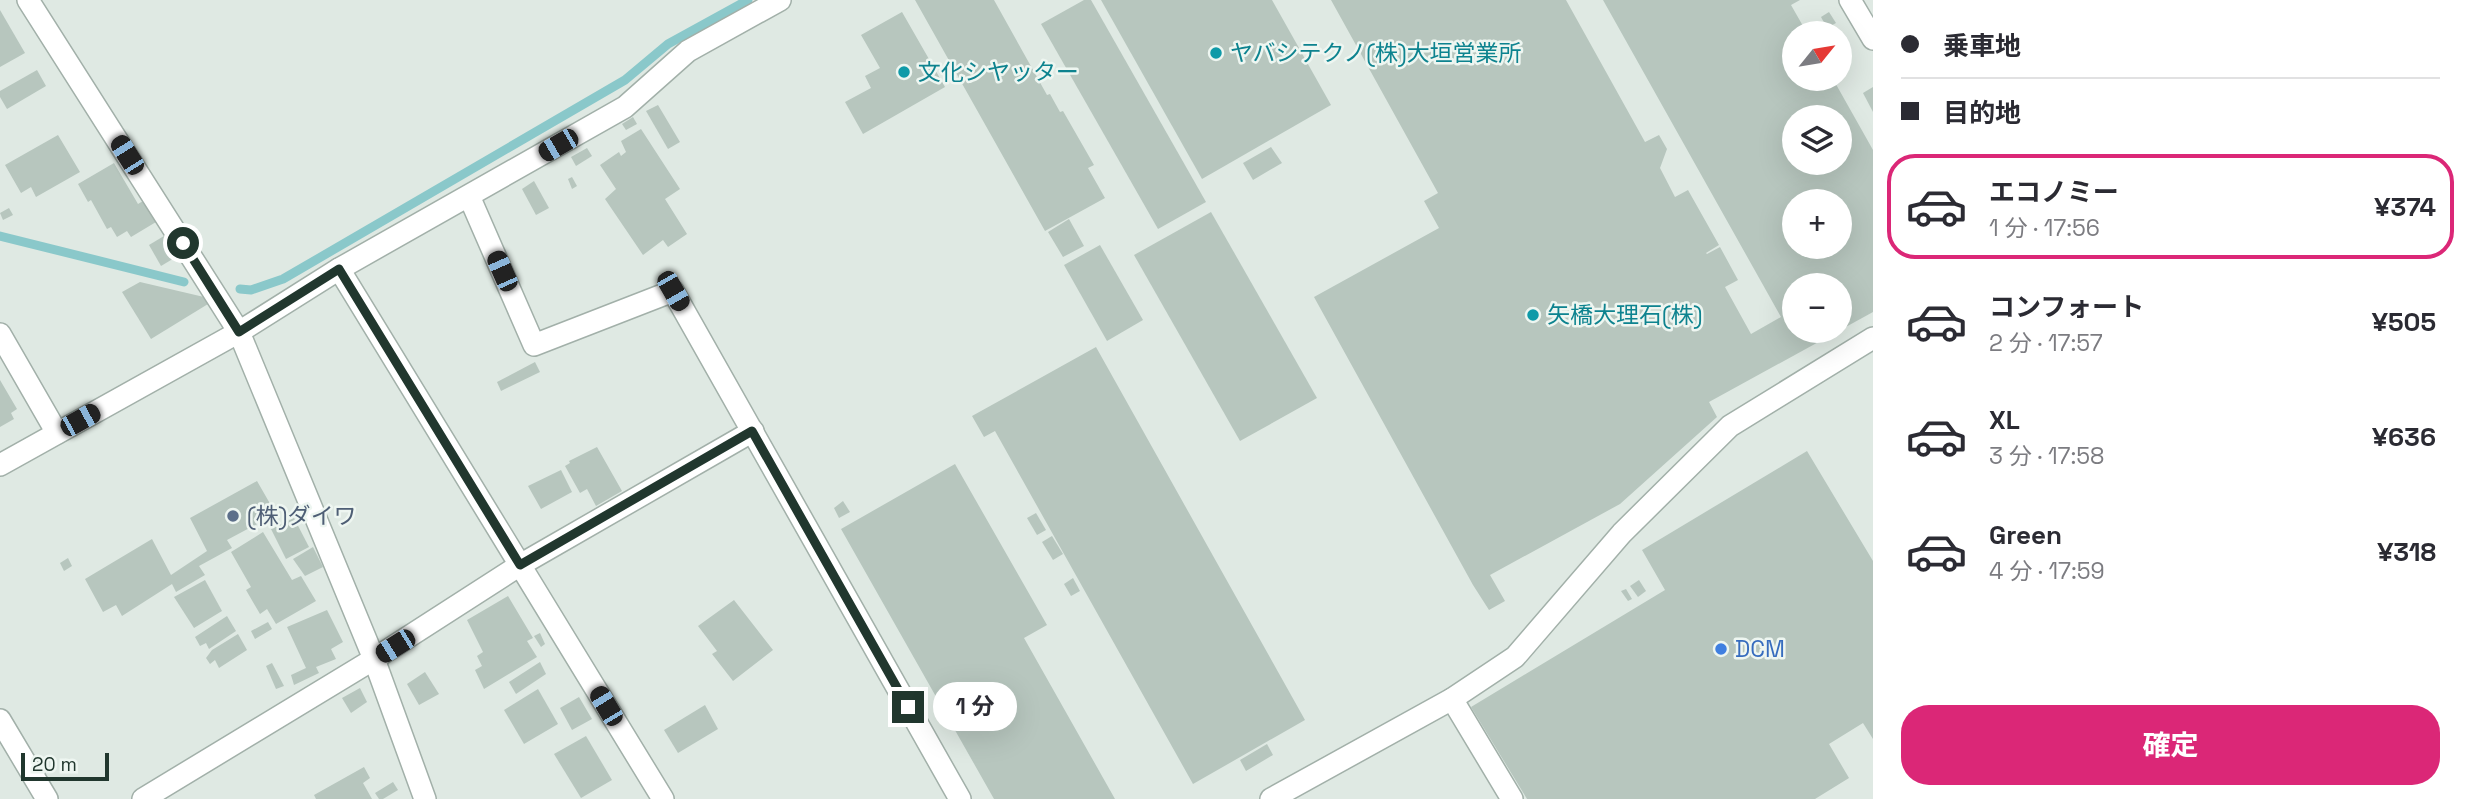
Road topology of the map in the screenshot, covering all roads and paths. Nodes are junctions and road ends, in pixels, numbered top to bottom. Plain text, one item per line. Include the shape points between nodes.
1 (28, 0) edge
2 (780, 0) edge
3 (1850, 0) edge
4 (1873, 39) edge
5 (469, 196) junction
6 (339, 269) junction
7 (239, 332) junction
8 (0, 334) edge
9 (1873, 338) edge
10 (752, 431) junction
11 (57, 433) junction
12 (0, 465) edge
13 (520, 565) junction
14 (374, 659) junction
15 (1452, 699) junction
16 (0, 720) edge
17 (47, 799) edge
18 (143, 799) edge
19 (425, 799) edge
20 (663, 799) edge
21 (960, 799) edge
22 (1271, 799) edge
23 (1512, 799) edge

1 - 7 street
2 - 5 street via 688,51 625,107
3 - 4 street
5 - 6 street
5 - 10 street via 534,345 673,291
6 - 7 street
6 - 13 street
7 - 11 street
7 - 14 street
8 - 11 street
9 - 15 street via 1730,426 1622,533 1516,657
10 - 13 street
10 - 21 street
11 - 12 street
13 - 14 street
13 - 20 street
14 - 18 street
14 - 19 street
15 - 22 street
15 - 23 street
16 - 17 street

